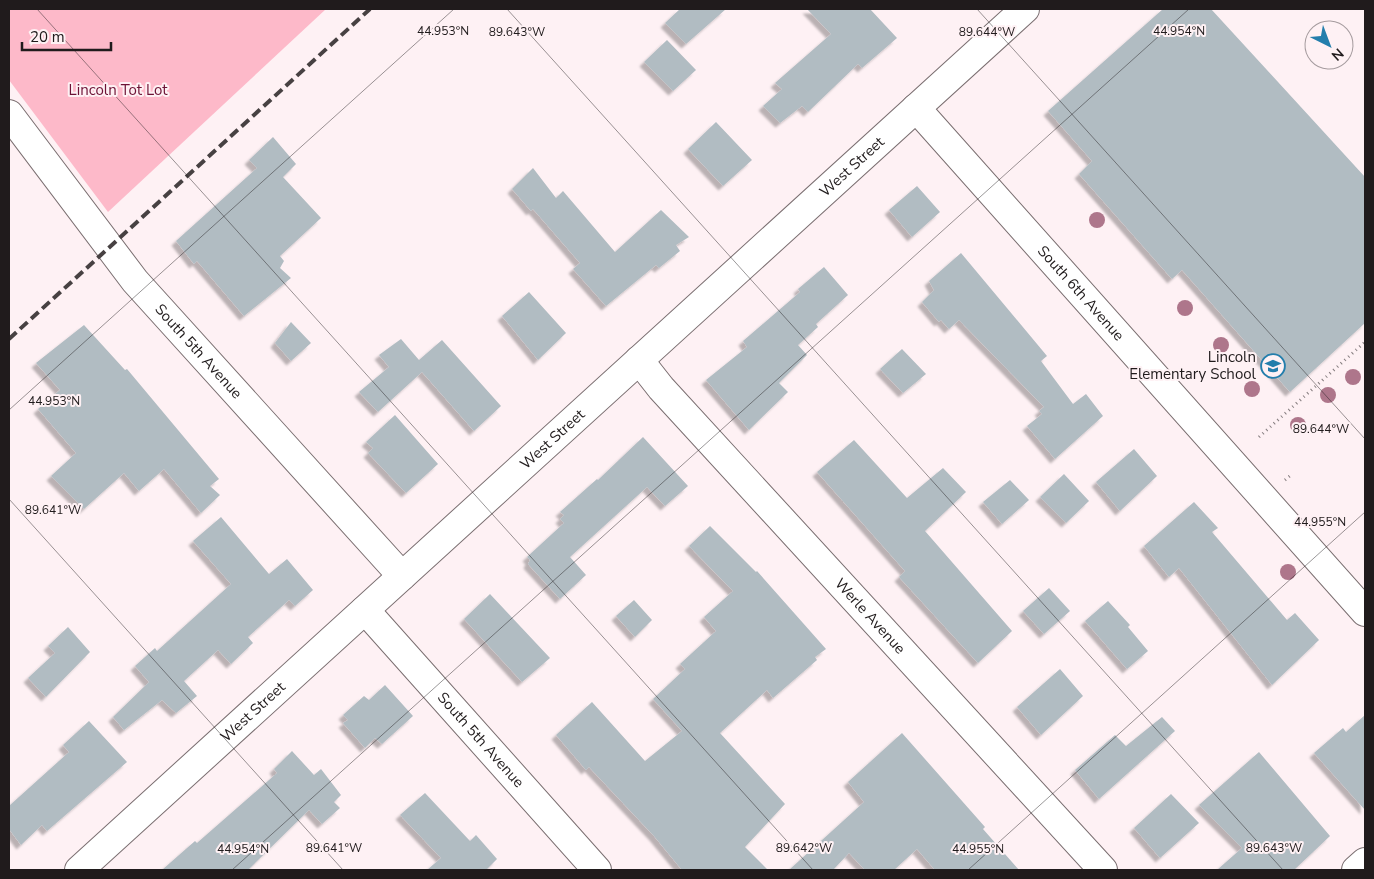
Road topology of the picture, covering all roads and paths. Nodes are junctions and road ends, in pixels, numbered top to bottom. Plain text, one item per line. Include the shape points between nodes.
1 (1025, 9) edge
2 (916, 108) junction
3 (9, 114) edge
4 (1365, 342) edge
5 (639, 360) junction
6 (1259, 437) dead end
7 (402, 576) junction
8 (365, 610) junction
9 (1365, 612) edge
10 (1365, 862) edge
11 (79, 870) edge
12 (597, 870) edge
13 (1103, 870) edge
14 (1356, 870) edge

1 - 2 street, West Street
2 - 5 street, West Street
2 - 9 street, South 6th Avenue
3 - 7 street, South 5th Avenue via 135,281
4 - 6 path
5 - 7 street, West Street
5 - 13 street, Werle Avenue via 661,388
7 - 8 street, West Street
8 - 11 street, West Street
8 - 12 street, South 5th Avenue
10 - 14 street

